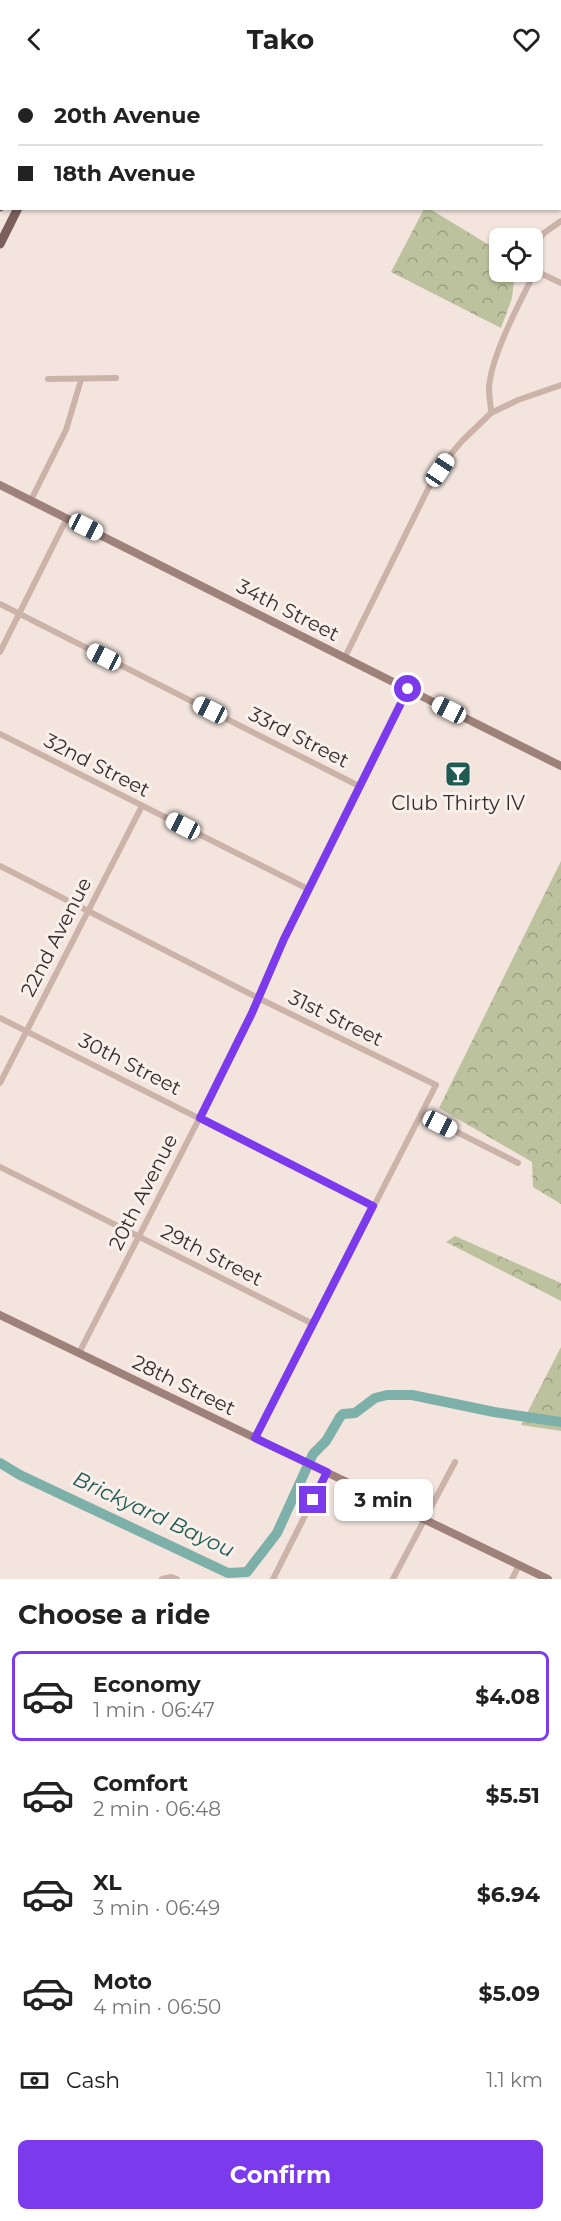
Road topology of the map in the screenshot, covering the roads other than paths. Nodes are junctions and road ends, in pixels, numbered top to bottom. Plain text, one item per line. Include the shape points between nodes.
1 (17, 210) edge
2 (561, 220) edge
3 (543, 234) edge
4 (0, 244) edge
5 (543, 274) edge
6 (528, 282) edge
7 (561, 283) edge
8 (116, 378) dead end
9 (48, 379) dead end
10 (81, 380) junction
11 (561, 385) edge
12 (492, 413) junction
13 (0, 485) edge
14 (31, 500) junction
15 (67, 518) junction
16 (0, 604) edge
17 (19, 614) junction
18 (0, 652) edge
19 (345, 657) junction
20 (408, 689) junction
21 (0, 734) edge
22 (561, 766) edge
23 (359, 786) junction
24 (141, 806) junction
25 (0, 866) edge
26 (308, 889) junction
27 (88, 910) junction
28 (258, 998) junction
29 (0, 1018) edge
30 (27, 1031) junction
31 (0, 1083) edge
32 (421, 1114) junction
33 (200, 1118) junction
34 (518, 1163) dead end
35 (0, 1167) edge
36 (373, 1206) junction
37 (139, 1236) junction
38 (0, 1315) edge
39 (313, 1324) junction
40 (79, 1353) junction
41 (255, 1438) junction
42 (455, 1462) dead end
43 (323, 1470) junction
44 (425, 1519) junction
45 (519, 1565) junction
46 (162, 1579) edge
47 (177, 1579) edge
48 (273, 1579) edge
49 (393, 1579) edge
50 (512, 1579) edge
51 (548, 1579) edge

1 - 4 main road
2 - 3 street
5 - 7 street
6 - 12 street via 492,365
8 - 10 street
9 - 10 street
10 - 14 street via 66,430
11 - 12 street
12 - 19 street via 462,441 428,489
13 - 14 street, 34th Street
14 - 15 street, 34th Street
15 - 17 street
15 - 19 street, 34th Street
16 - 17 street, 33rd Street
17 - 18 street
17 - 23 street, 33rd Street
19 - 20 street, 34th Street
20 - 22 street, 34th Street
20 - 23 street, 20th Avenue
21 - 24 street, 32nd Street
23 - 26 street, 20th Avenue
24 - 26 street, 32nd Street
24 - 27 street, 22nd Avenue
25 - 27 street, 31st Street
26 - 28 street, 20th Avenue
27 - 28 street, 31st Street
27 - 30 street, 22nd Avenue
28 - 32 street, 31st Street via 435,1085
28 - 33 street, 20th Avenue
29 - 30 street, 30th Street
30 - 31 street, 22nd Avenue
30 - 33 street, 30th Street
32 - 34 street
32 - 36 street
33 - 36 street, 30th Street
33 - 37 street, 20th Avenue
35 - 37 street, 29th Street
36 - 39 street
37 - 39 street, 29th Street
37 - 40 street, 20th Avenue
38 - 40 street, 28th Street
39 - 41 street
40 - 41 street, 28th Street
41 - 43 street, 28th Street
42 - 44 street
43 - 44 street, 28th Street
43 - 48 street
44 - 45 street, 28th Street
44 - 49 street
45 - 50 street
45 - 51 street, 28th Street
46 - 47 street

